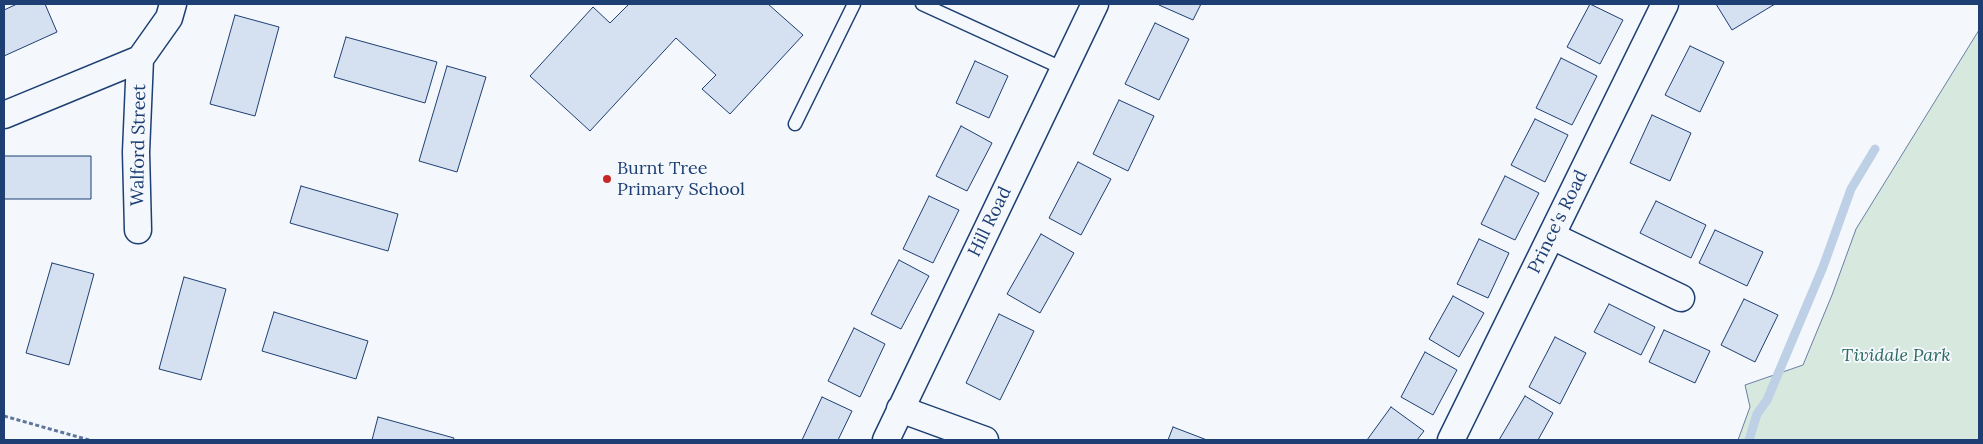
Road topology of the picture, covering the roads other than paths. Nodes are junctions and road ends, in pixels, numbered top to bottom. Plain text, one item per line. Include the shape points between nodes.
1 (174, 4) edge
2 (854, 4) edge
3 (922, 4) edge
4 (1095, 4) edge
5 (1665, 4) edge
6 (140, 59) junction
7 (1064, 69) junction
8 (4, 115) edge
9 (795, 124) dead end
10 (138, 230) dead end
11 (1552, 236) junction
12 (1681, 298) dead end
13 (900, 409) junction
14 (886, 440) edge
15 (985, 440) edge
16 (1452, 440) edge

1 - 6 street, Walford Street via 169,18
2 - 9 lane
3 - 7 lane
4 - 7 street, Hill Road
5 - 11 street, Prince's Road
6 - 8 street, Walford Street
6 - 10 street, Walford Street via 136,152
7 - 13 street, Hill Road
11 - 12 street
11 - 16 street, Prince's Road
13 - 14 street, Hill Road
13 - 15 street

